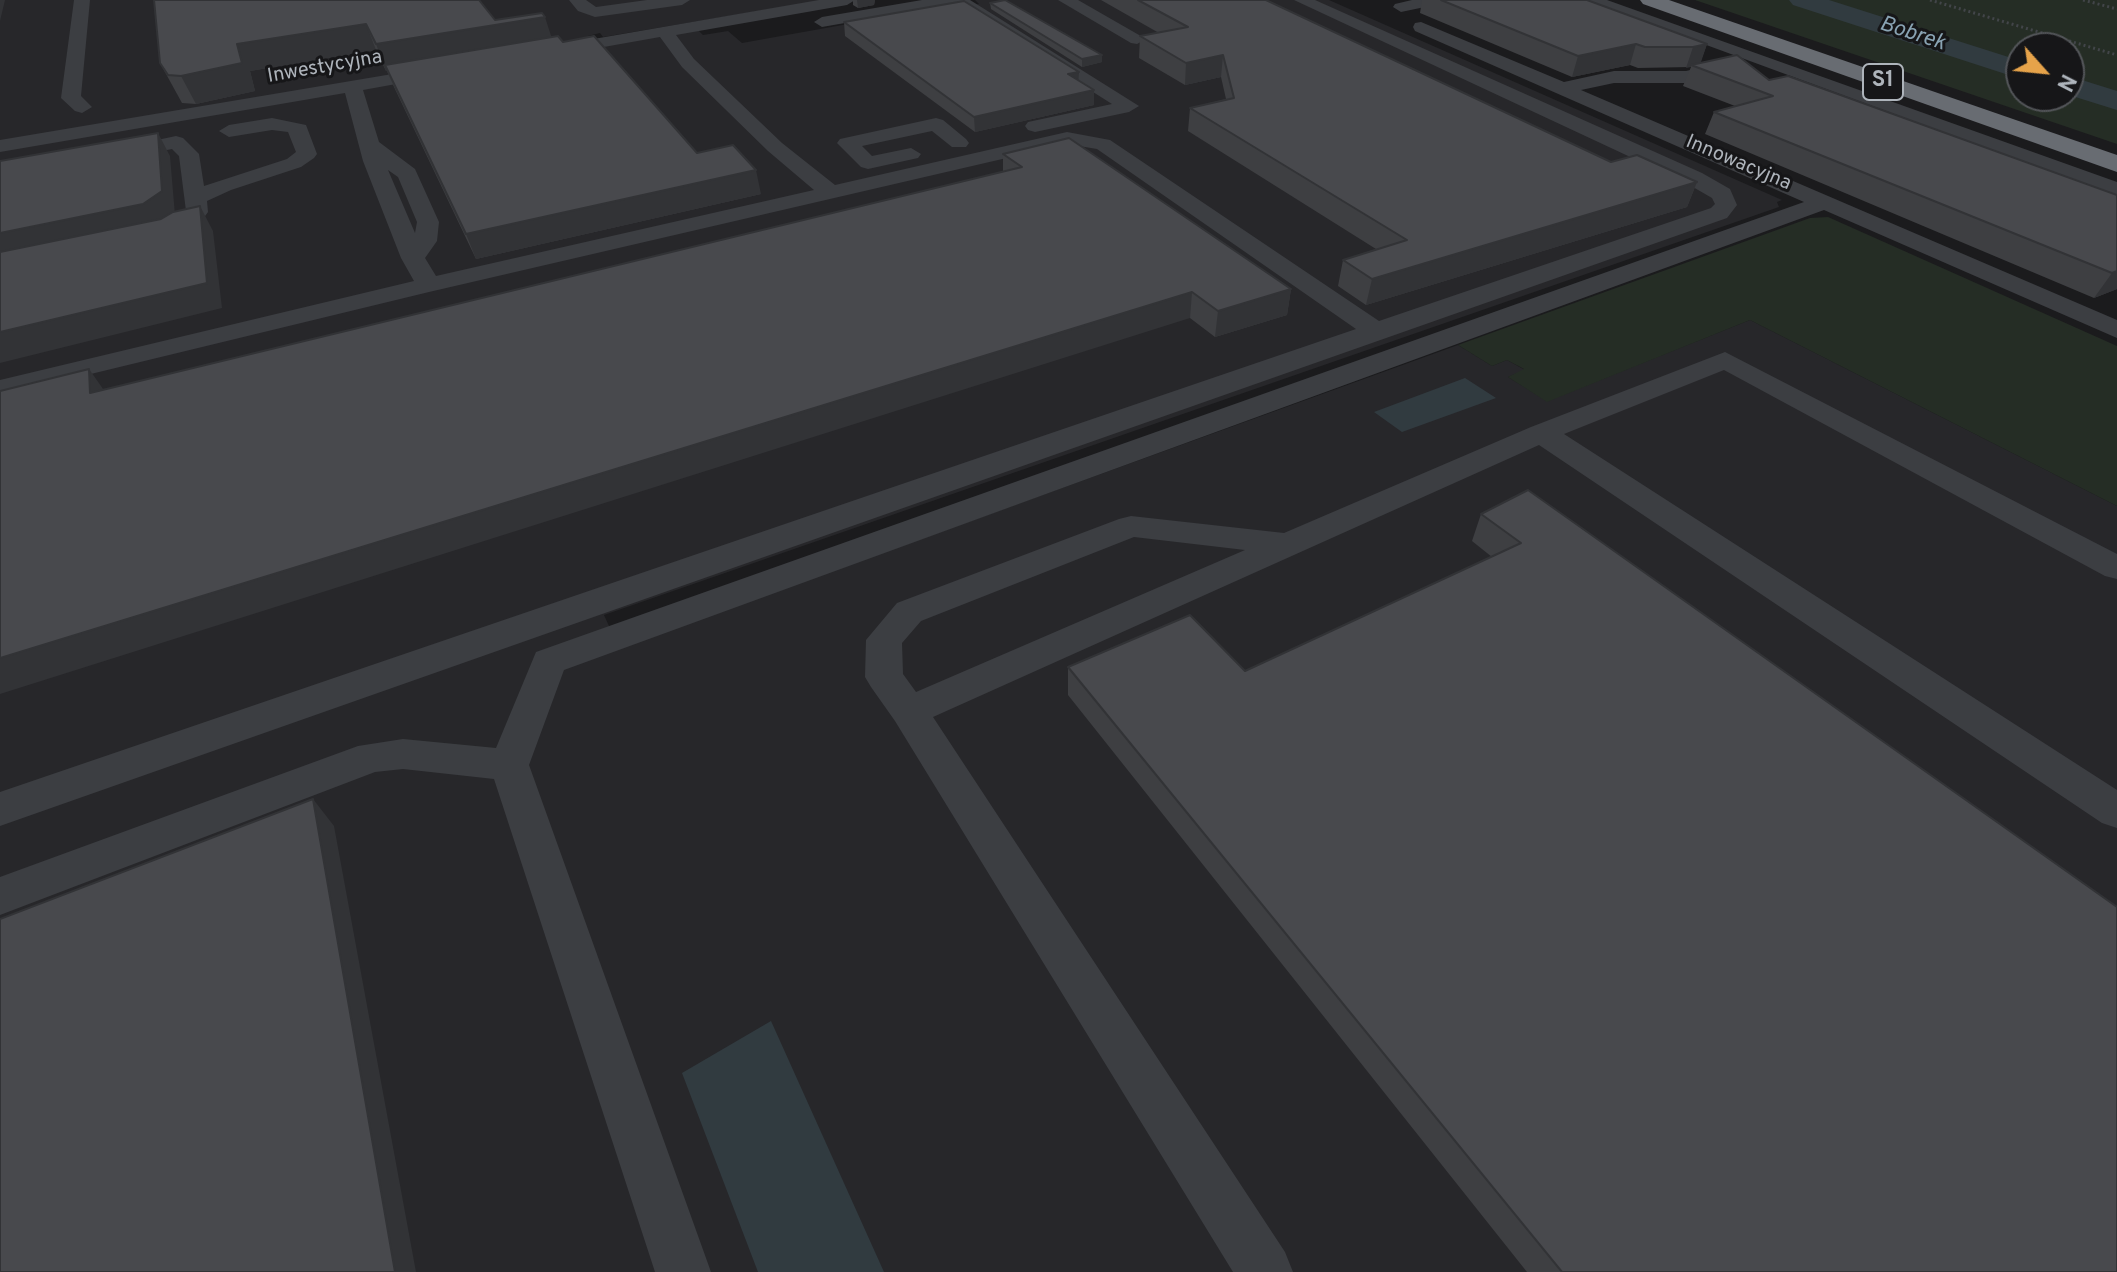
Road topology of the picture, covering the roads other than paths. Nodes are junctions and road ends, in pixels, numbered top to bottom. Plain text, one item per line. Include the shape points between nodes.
1 (82, 0) edge
2 (577, 0) edge
3 (682, 0) edge
4 (847, 0) edge
5 (950, 0) edge
6 (959, 0) edge
7 (1066, 0) edge
8 (1302, 0) edge
9 (1438, 0) edge
10 (1592, 0) edge
11 (1650, 0) edge
12 (1677, 0) edge
13 (730, 20) junction
14 (559, 29) dead end
15 (665, 32) junction
16 (1137, 39) dead end
17 (577, 47) junction
18 (1737, 52) junction
19 (532, 55) edge
20 (1758, 60) junction
21 (457, 68) edge
22 (1656, 75) junction
23 (352, 86) junction
24 (1563, 88) junction
25 (0, 133) edge
26 (176, 142) junction
27 (959, 143) dead end
28 (0, 146) edge
29 (2117, 152) edge
30 (88, 159) edge
31 (2117, 164) edge
32 (2117, 189) edge
33 (832, 193) junction
34 (196, 198) junction
35 (1826, 202) junction
36 (145, 241) edge
37 (429, 285) junction
38 (2117, 330) edge
39 (1376, 331) junction
40 (0, 388) edge
41 (1541, 433) junction
42 (1287, 545) junction
43 (2117, 568) edge
44 (909, 711) junction
45 (509, 765) junction
46 (0, 809) edge
47 (2117, 811) edge
48 (0, 896) edge
49 (683, 1272) edge
50 (1265, 1272) edge

1 - 25 street via 71,98 89,106
2 - 3 street via 595,12
4 - 13 street
5 - 13 street via 747,35
6 - 27 street via 1129,106
7 - 16 street
8 - 39 street via 1694,178 1722,194 1726,205 1719,213
9 - 24 street, Innowacyjna via 1394,10
10 - 18 street
11 - 31 highway, S1
12 - 29 highway, S1
13 - 15 street
14 - 17 street
15 - 17 street
15 - 33 street via 688,63 775,147
17 - 19 street
18 - 20 street
18 - 22 street
20 - 22 street via 1686,77
20 - 32 street
21 - 23 street, Inwestycyjna
22 - 24 street
23 - 28 street, Inwestycyjna
23 - 37 street via 413,258
24 - 35 street, Innowacyjna
26 - 30 street
26 - 34 street via 189,154
26 - 34 street via 262,125 299,129 307,154 294,163
33 - 37 street
33 - 39 street via 1067,138 1103,144
34 - 36 street via 197,212 189,222
35 - 38 street, Innowacyjna
35 - 45 street via 549,661
37 - 40 street
39 - 46 street
41 - 42 street
41 - 43 street via 1725,360
41 - 47 street
42 - 44 street
42 - 44 street via 1131,526 909,612 884,640 884,677
44 - 50 street
45 - 48 street via 403,754 372,757
45 - 49 street

